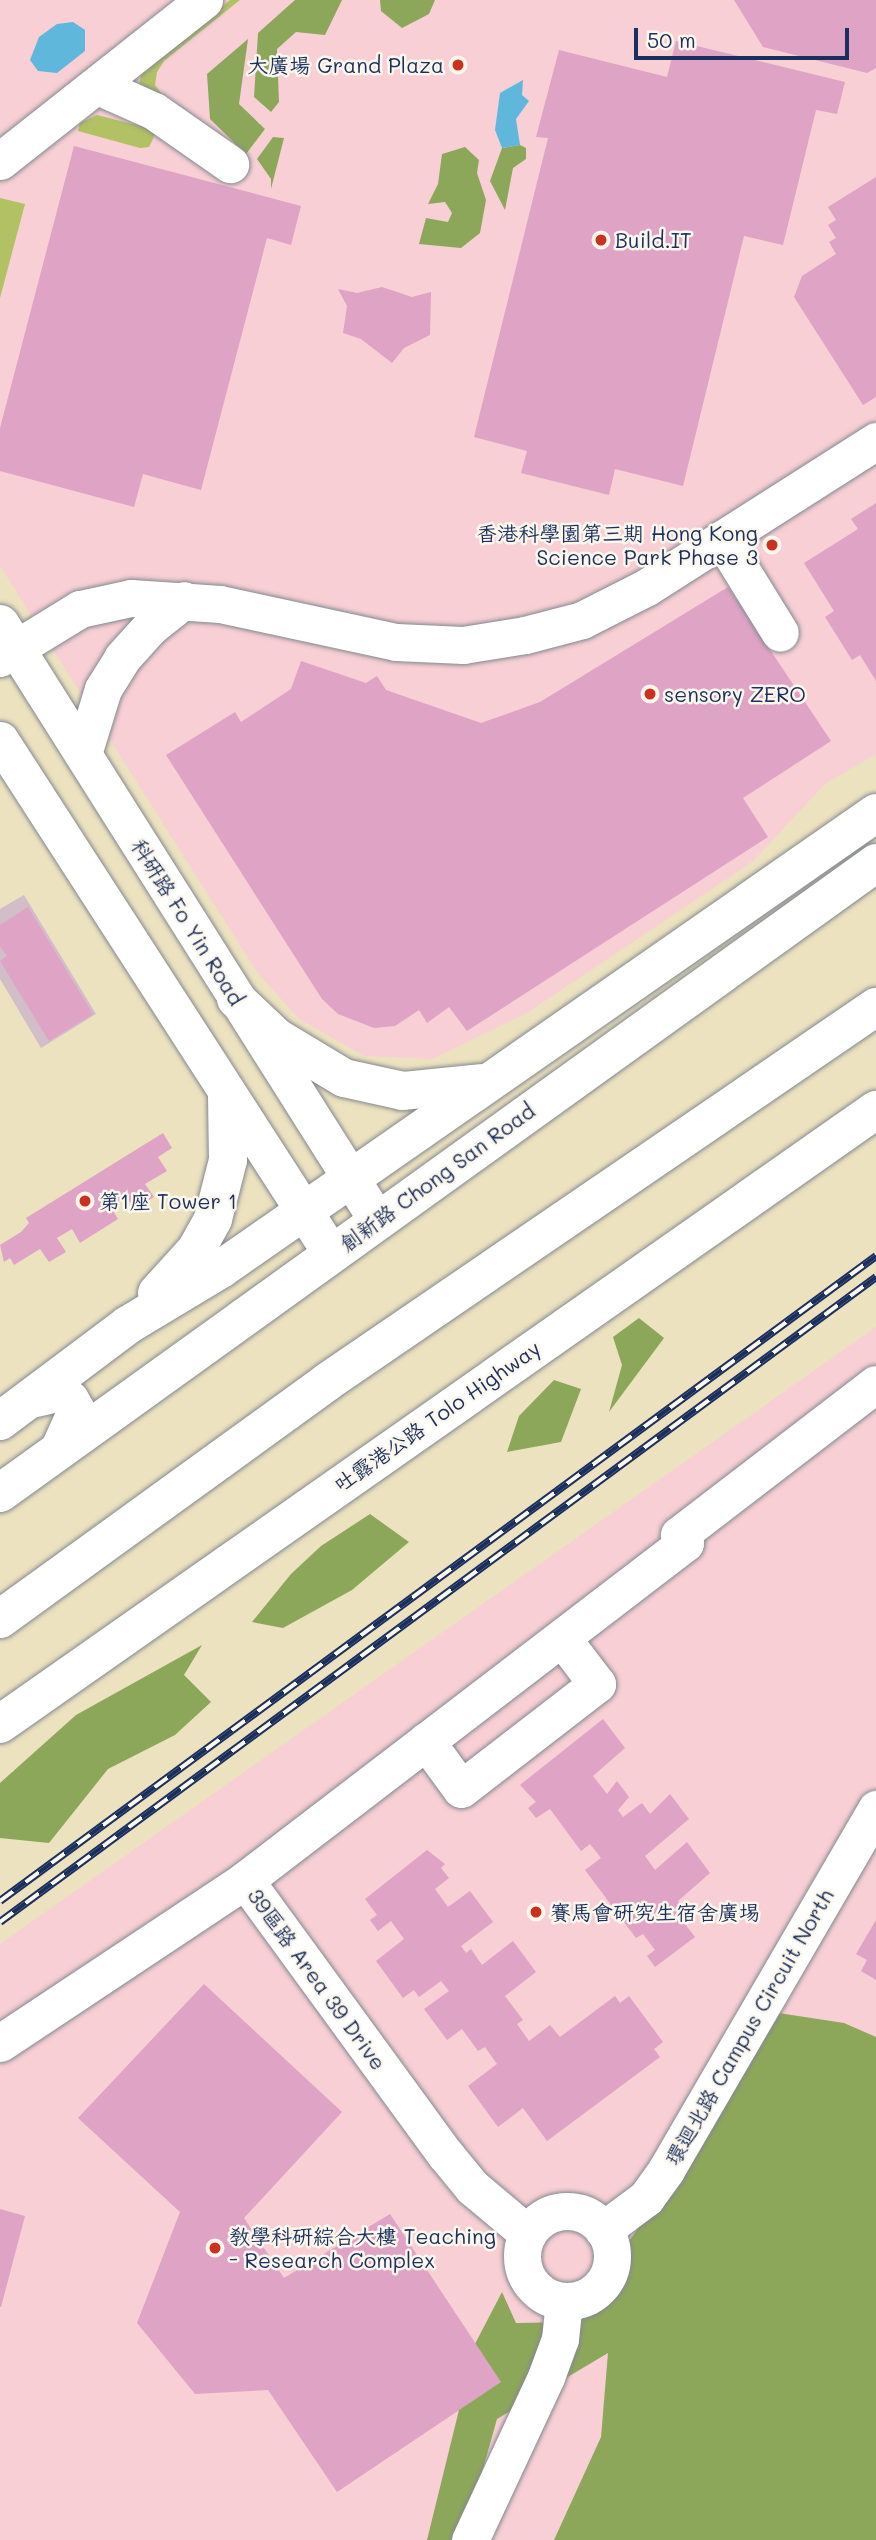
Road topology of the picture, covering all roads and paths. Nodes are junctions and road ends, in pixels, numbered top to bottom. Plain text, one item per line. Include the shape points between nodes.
1 (204, 0) edge
2 (99, 86) junction
3 (0, 162) edge
4 (230, 163) dead end
5 (876, 441) edge
6 (722, 539) junction
7 (184, 600) junction
8 (780, 632) dead end
9 (5, 643) edge
10 (0, 740) edge
11 (83, 754) junction
12 (876, 813) edge
13 (876, 863) edge
14 (236, 999) junction
15 (876, 1007) edge
16 (488, 1082) junction
17 (228, 1093) junction
18 (876, 1110) edge
19 (350, 1178) junction
20 (303, 1211) junction
21 (377, 1220) junction
22 (331, 1254) junction
23 (128, 1325) junction
24 (876, 1384) edge
25 (31, 1399) junction
26 (0, 1421) edge
27 (58, 1450) junction
28 (0, 1493) edge
29 (0, 1619) edge
30 (562, 1637) junction
31 (0, 1724) edge
32 (426, 1741) junction
33 (876, 1809) edge
34 (245, 1880) junction
35 (0, 2043) edge
36 (603, 2230) junction
37 (528, 2234) junction
38 (564, 2301) junction
39 (470, 2540) edge

1 - 2 street
2 - 3 street
2 - 4 street via 154,111
5 - 6 street
6 - 7 street via 647,587 582,620 463,645 361,637
6 - 8 street
7 - 9 street via 105,602
7 - 11 street via 150,626 122,658 103,689
9 - 11 street, 科研路 Fo Yin Road
10 - 17 street
11 - 14 street, 科研路 Fo Yin Road
12 - 16 main road
13 - 21 main road, 創新路 Chong San Road
14 - 16 main road via 276,1037 344,1078 403,1091
14 - 19 street, 科研路 Fo Yin Road
15 - 29 main road via 327,1382
16 - 19 main road
17 - 20 street
17 - 23 main road via 228,1160 213,1219 196,1250
18 - 31 main road, 吐露港公路 Tolo Highway
19 - 20 main road
19 - 21 street, 科研路 Fo Yin Road
20 - 22 street
20 - 23 main road via 221,1269
21 - 22 main road, 創新路 Chong San Road
22 - 27 main road, 創新路 Chong San Road
23 - 25 main road
24 - 30 street via 679,1535 685,1543
25 - 26 main road
25 - 27 street via 58,1393 71,1399 76,1410
27 - 28 main road, 創新路 Chong San Road
30 - 32 street
30 - 32 street via 597,1684 493,1765 461,1789
32 - 34 street
33 - 36 street, 環迴北路 Campus Circuit North via 666,2170 646,2198
34 - 35 street, 39區路 Area 39 Drive
34 - 37 street, 39區路 Area 39 Drive via 445,2154 472,2187
36 - 37 street via 579,2213 564,2211 544,2218
36 - 38 street via 610,2243 609,2271 592,2294
37 - 38 street via 523,2248 527,2278 550,2298
38 - 39 street via 560,2339 546,2377

